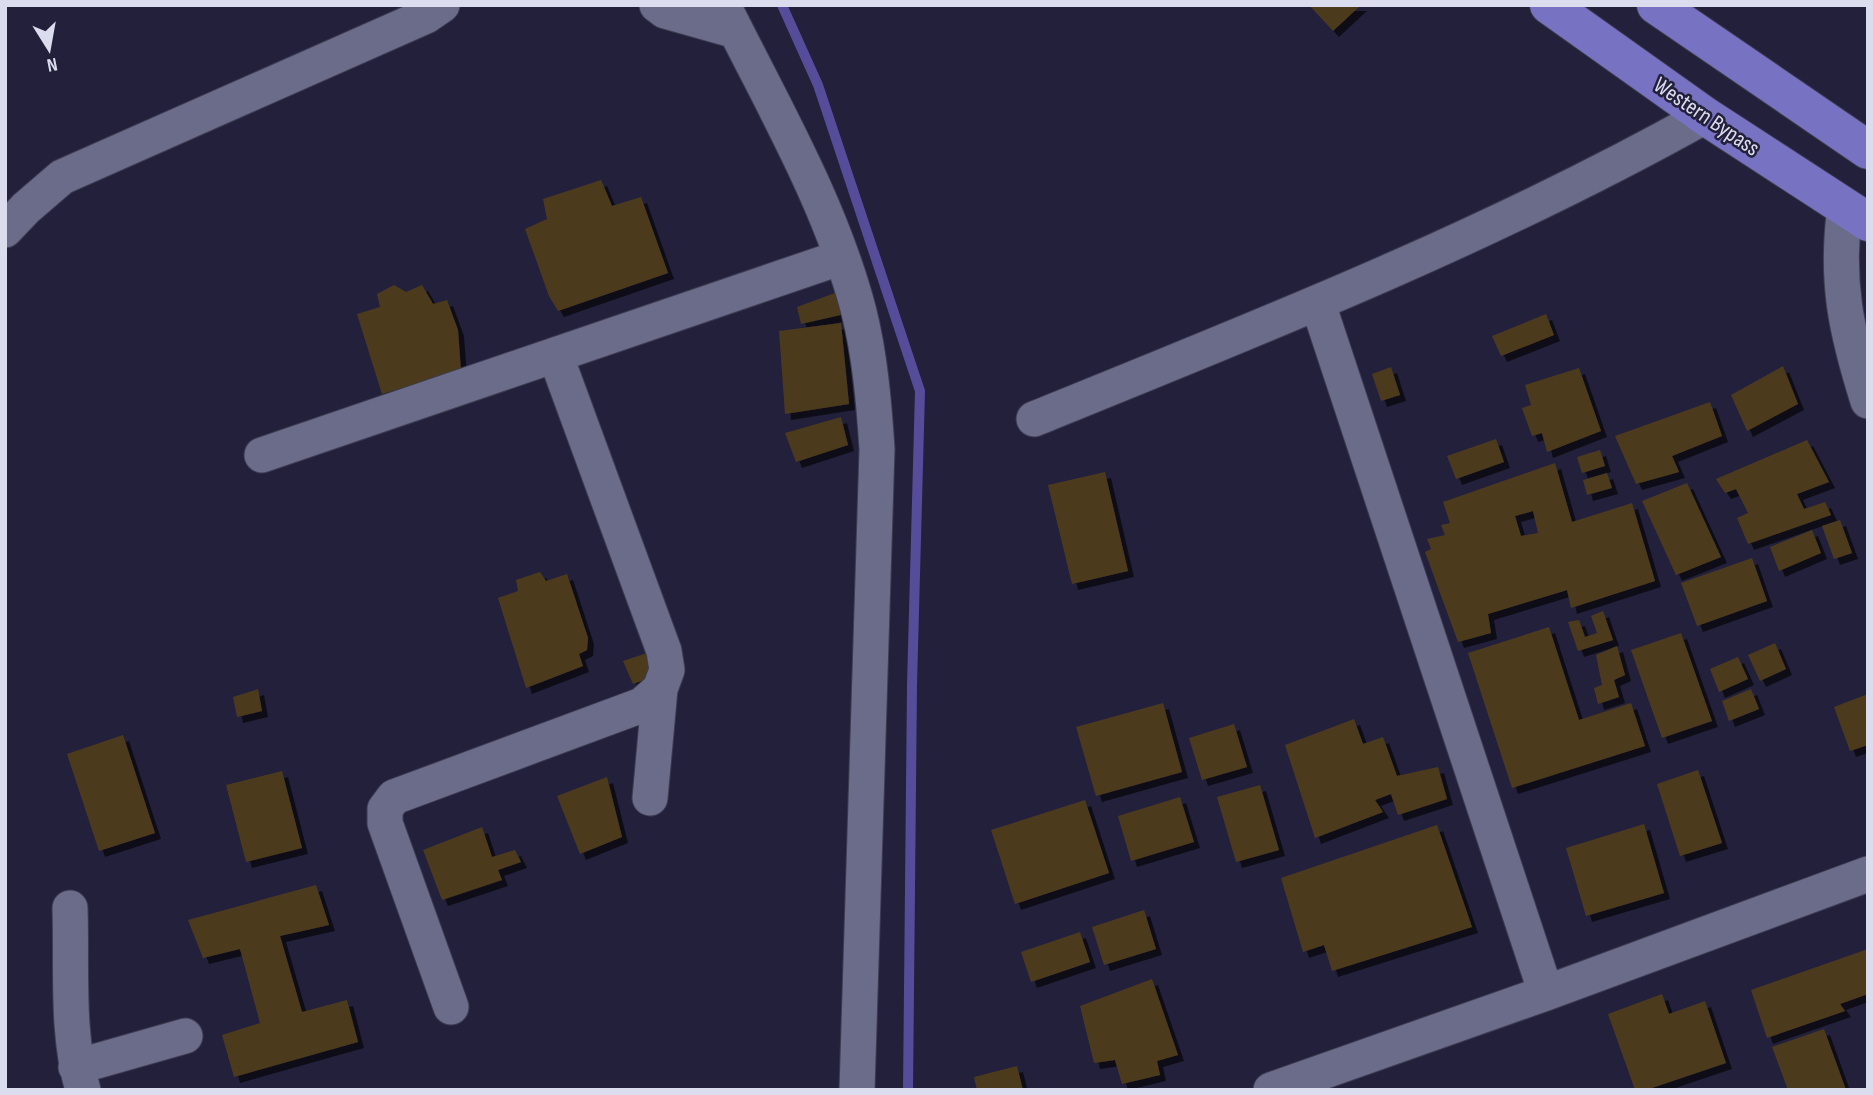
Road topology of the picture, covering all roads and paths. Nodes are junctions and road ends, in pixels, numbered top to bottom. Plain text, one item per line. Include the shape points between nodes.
1 (442, 5) edge
2 (657, 5) edge
3 (1549, 5) edge
4 (1656, 5) edge
5 (729, 18) edge
6 (1705, 116) junction
7 (1868, 150) edge
8 (1856, 215) edge
9 (5, 230) edge
10 (842, 257) junction
11 (1318, 304) junction
12 (556, 356) junction
13 (1868, 401) edge
14 (1034, 419) dead end
15 (262, 455) dead end
16 (660, 690) junction
17 (650, 799) dead end
18 (1868, 874) edge
19 (70, 908) dead end
20 (1546, 993) junction
21 (450, 1007) dead end
22 (185, 1036) dead end
23 (80, 1079) edge
24 (858, 1090) edge
25 (1271, 1090) edge

1 - 9 street via 62,177
2 - 5 street via 665,11
3 - 6 main road, Western Bypass
4 - 7 main road
5 - 10 street via 801,162
6 - 8 main road, Western Bypass
6 - 11 street via 1626,161
8 - 13 street via 1839,248 1846,323
10 - 12 street
10 - 24 street via 866,348 877,449
11 - 14 street
11 - 20 street
12 - 15 street
12 - 16 street via 664,651 667,670
16 - 17 street
16 - 21 street via 642,705 394,797 386,809 385,823
18 - 20 street
19 - 23 street
20 - 25 street
22 - 23 street

